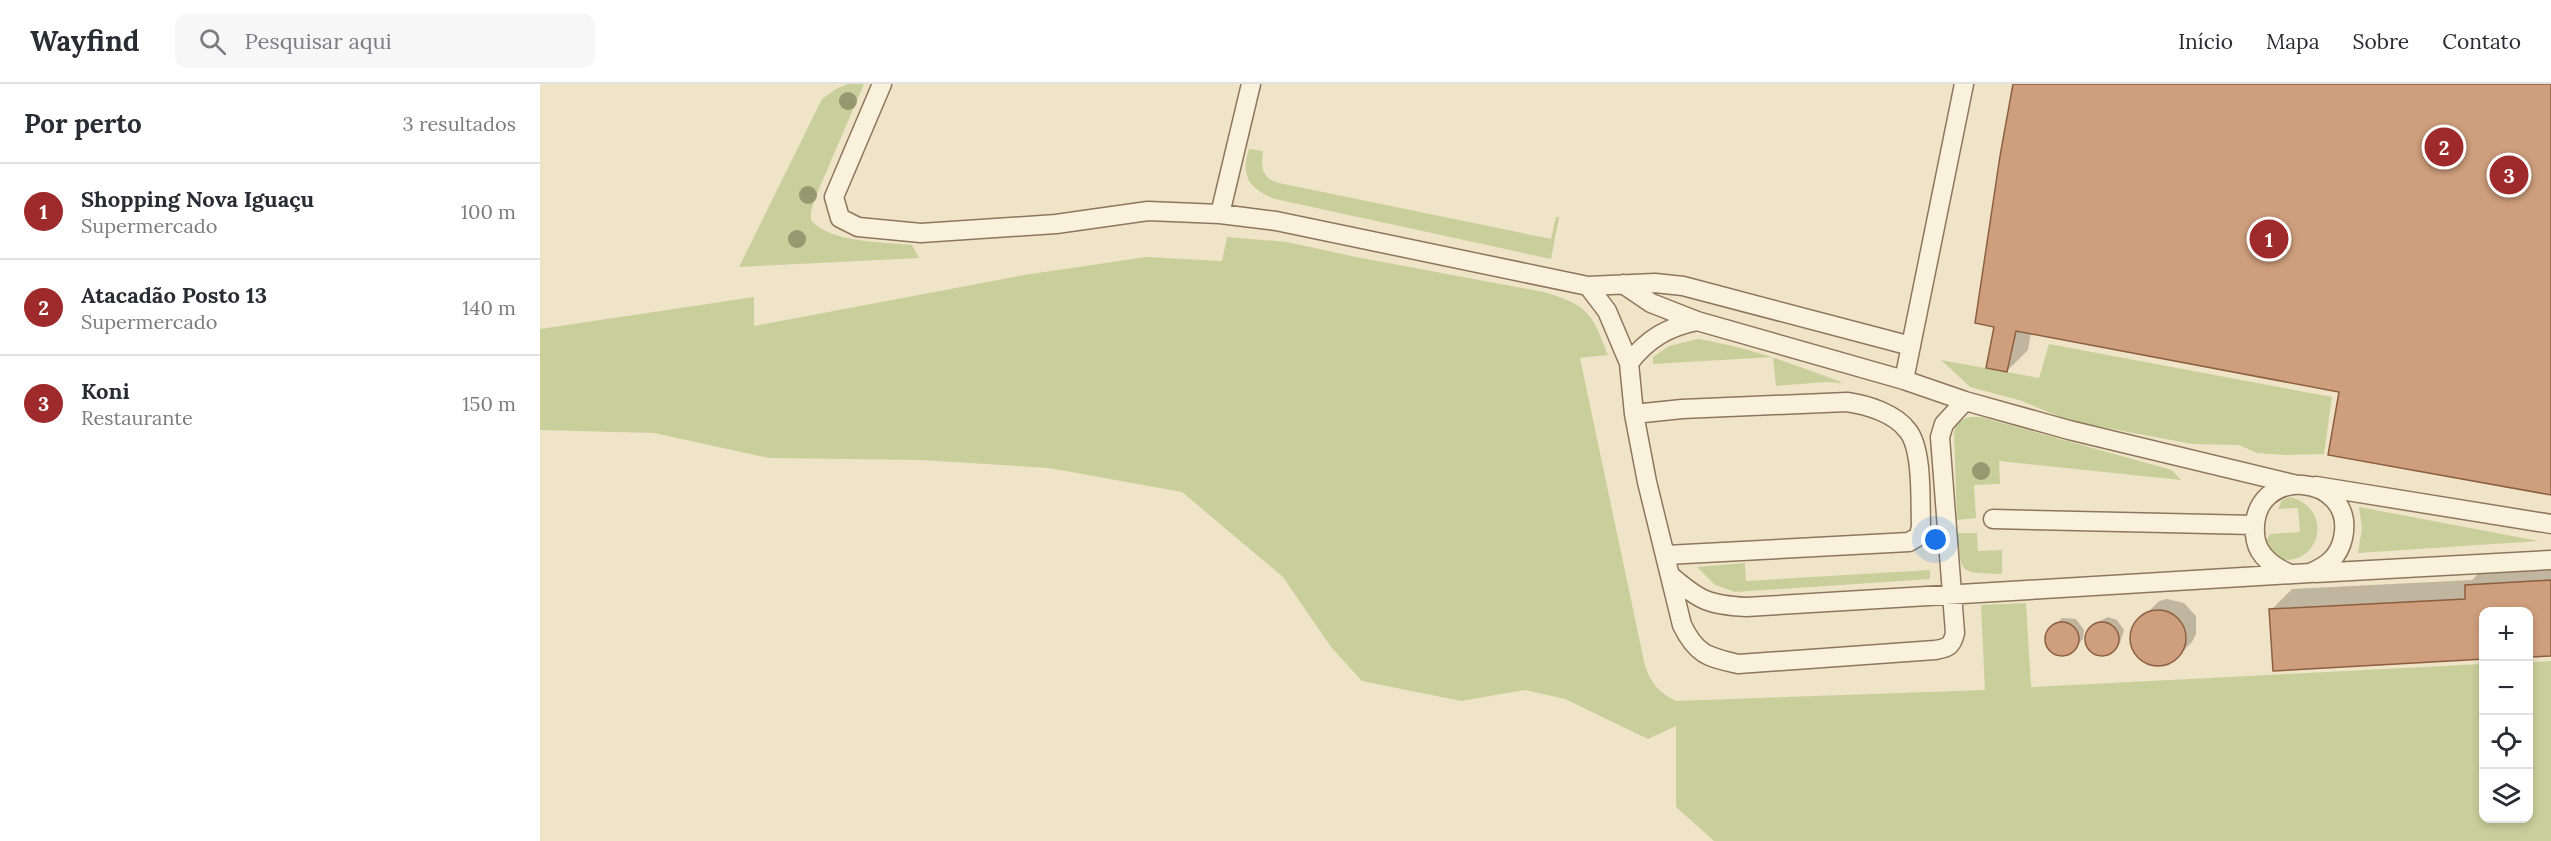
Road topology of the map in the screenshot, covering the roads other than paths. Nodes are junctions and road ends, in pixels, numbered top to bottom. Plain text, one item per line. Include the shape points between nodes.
1 (882, 84) edge
2 (1251, 84) edge
3 (1964, 84) edge
4 (1220, 214) junction
5 (1623, 284) junction
6 (1588, 286) junction
7 (1697, 321) junction
8 (1911, 346) junction
9 (1629, 363) junction
10 (1904, 380) junction
11 (1965, 401) junction
12 (1634, 414) junction
13 (2299, 484) junction
14 (1993, 519) dead end
15 (2551, 524) edge
16 (2254, 525) junction
17 (1666, 555) junction
18 (2551, 560) edge
19 (2288, 573) junction
20 (2310, 573) junction
21 (1671, 576) junction
22 (1951, 593) junction

1 - 4 lane via 834,197 840,218 858,227 921,233 1056,224 1148,211
2 - 4 lane
3 - 8 lane
4 - 6 lane via 1276,221
5 - 6 lane
5 - 7 lane via 1651,303
5 - 8 lane via 1683,286
6 - 9 lane via 1607,311
7 - 9 lane via 1658,334
7 - 10 lane
8 - 10 lane
9 - 12 lane
10 - 11 lane
11 - 13 lane via 2069,430
11 - 22 lane via 1944,424 1940,437
12 - 17 lane
12 - 17 lane via 1846,402 1867,405 1897,421 1915,445 1921,526 1919,536 1909,542
13 - 15 lane
13 - 16 lane via 2281,487 2262,502
13 - 20 lane via 2319,488 2330,496 2343,520 2341,547 2323,568
14 - 16 lane
16 - 19 lane via 2255,538 2266,560
17 - 21 lane
18 - 20 lane
19 - 20 lane
19 - 22 lane
21 - 22 lane via 1696,597 1719,606
21 - 22 lane via 1682,625 1692,645 1713,658 1738,664 1947,649 1955,633

